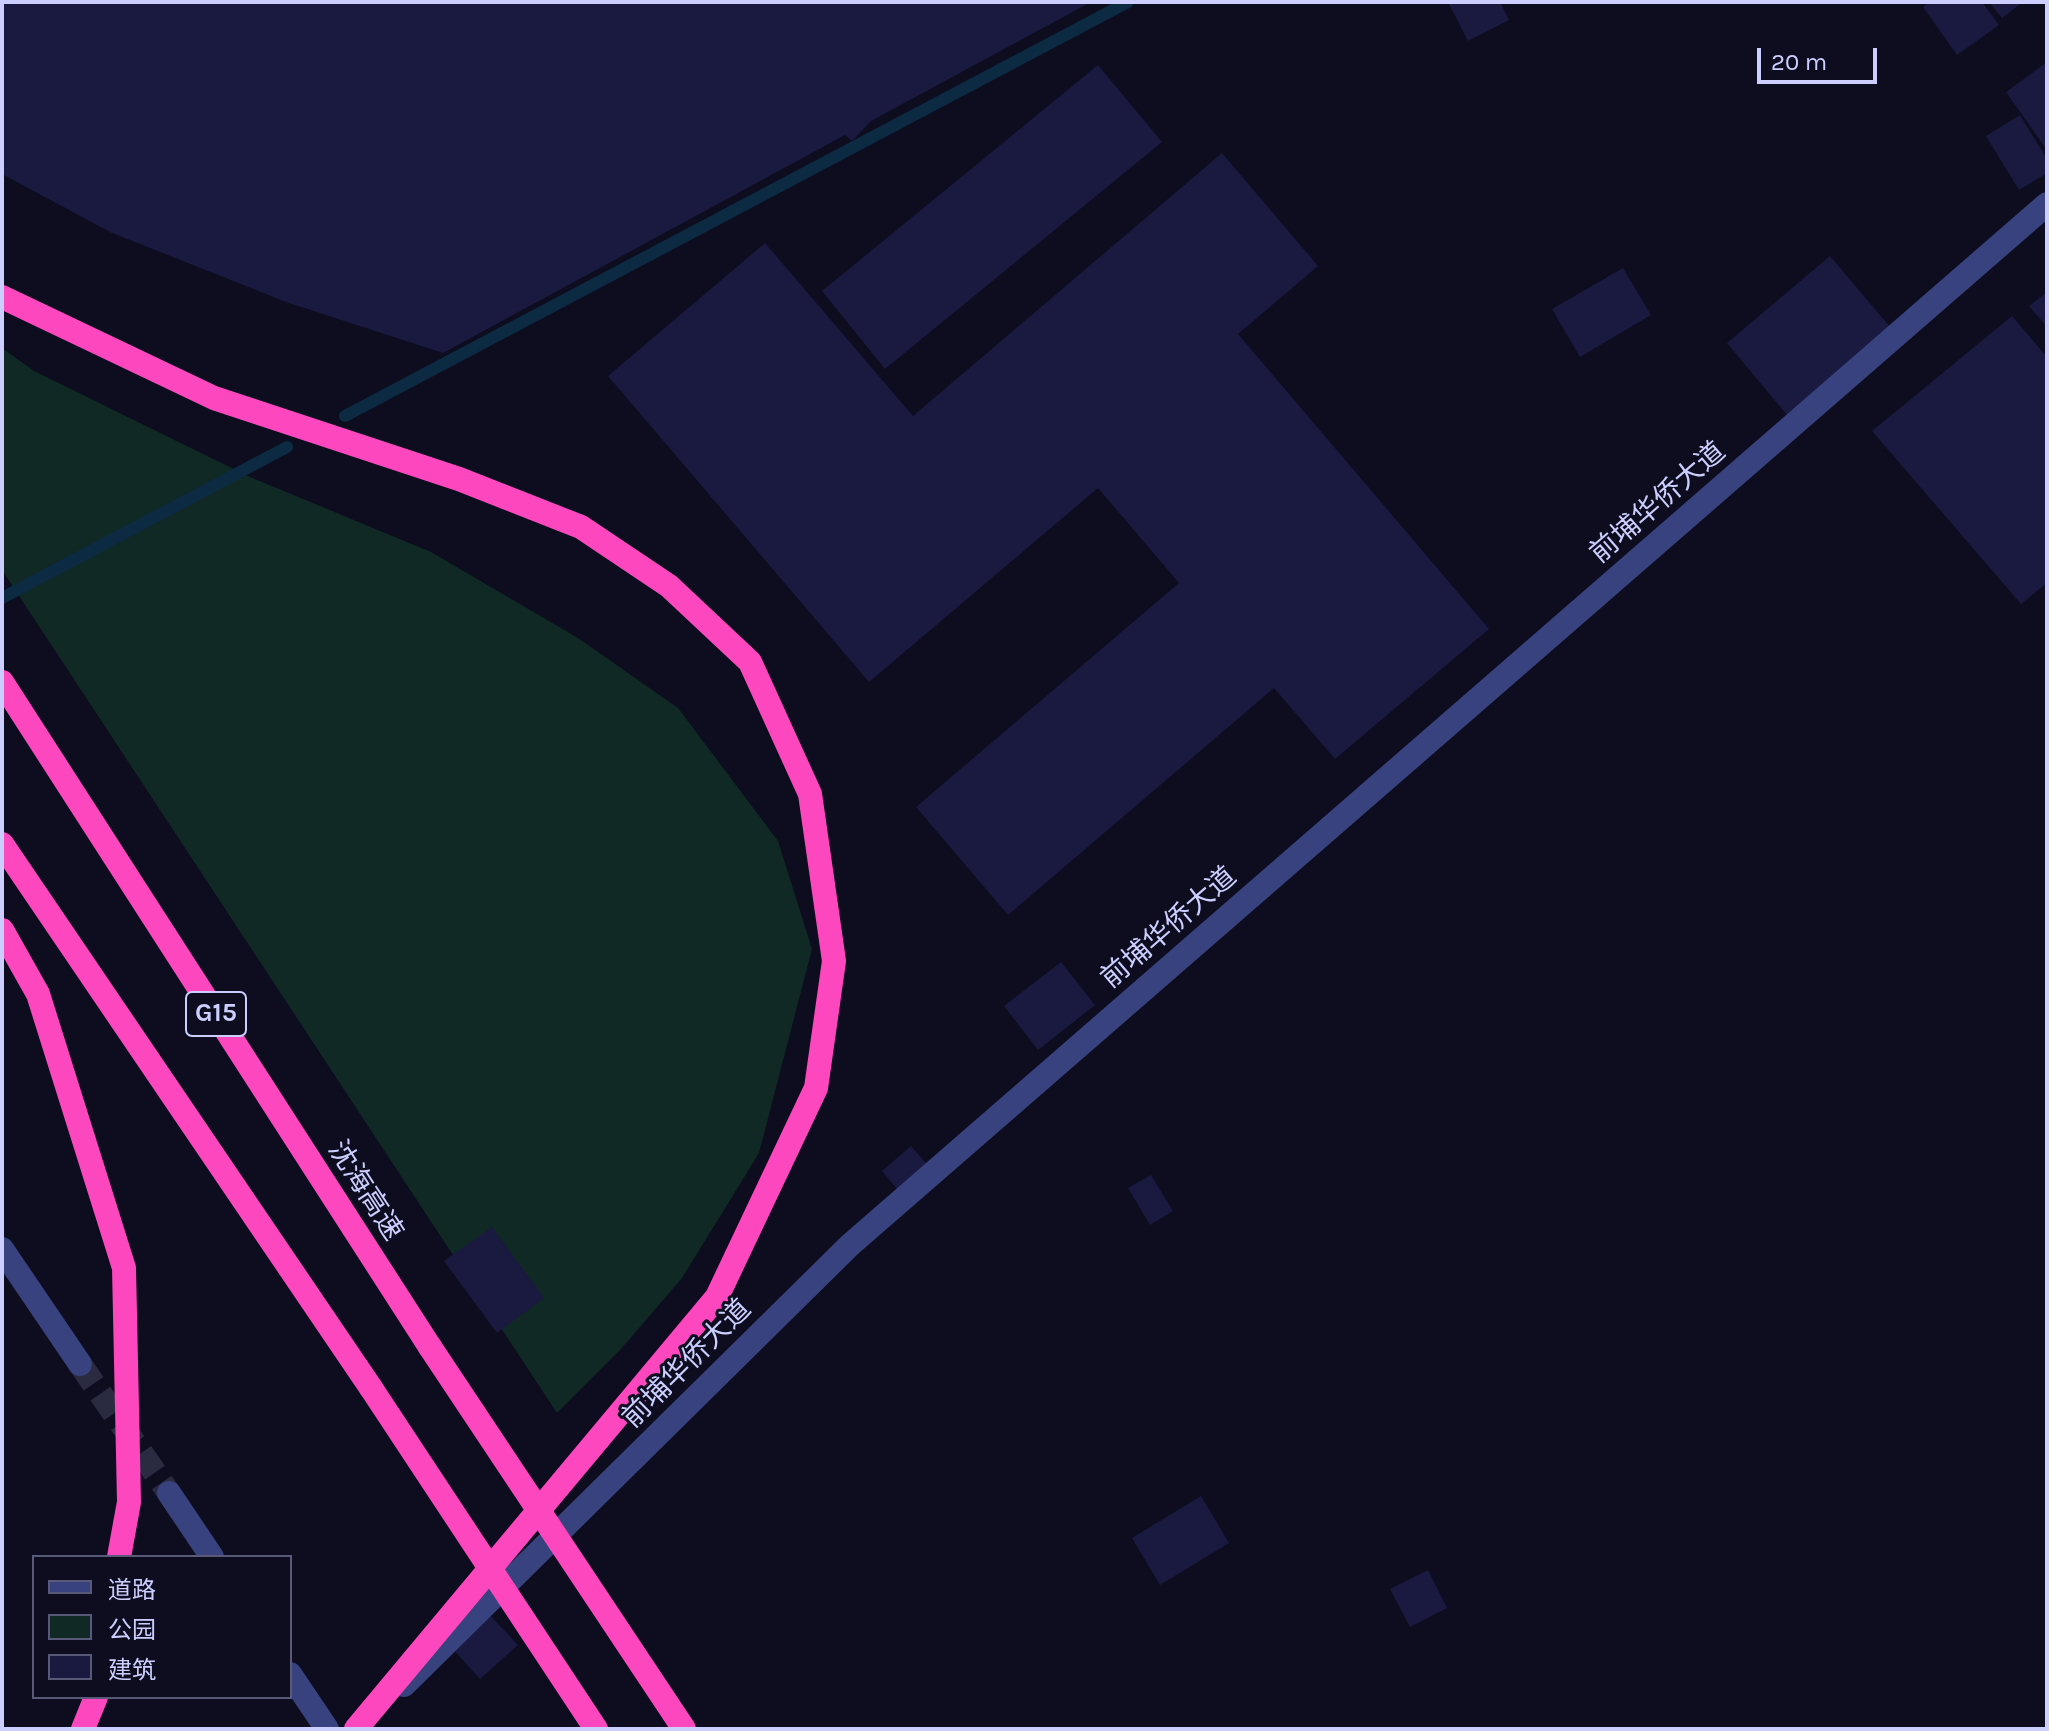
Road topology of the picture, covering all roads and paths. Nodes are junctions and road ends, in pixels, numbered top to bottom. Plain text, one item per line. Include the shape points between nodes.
1 (2047, 204) edge
2 (2, 297) edge
3 (2, 682) edge
4 (2, 844) edge
5 (2, 930) edge
6 (2, 1249) edge
7 (80, 1364) tunnel mouth
8 (169, 1493) tunnel mouth
9 (119, 1555) edge
10 (211, 1555) edge
11 (292, 1677) edge
12 (95, 1699) edge
13 (83, 1729) edge
14 (327, 1729) edge
15 (358, 1729) edge
16 (596, 1729) edge
17 (684, 1729) edge

1 - 15 street, 前埔华侨大道 via 850,1245
2 - 15 highway via 214,398 459,479 581,527 669,586 750,662 810,794 834,961 816,1088 717,1297
3 - 17 highway, 沈海高速 / G15, bridge via 430,1347
4 - 16 highway, bridge
5 - 9 highway via 38,994 124,1268 129,1502
6 - 7 street
8 - 10 street
11 - 14 street
12 - 13 highway

